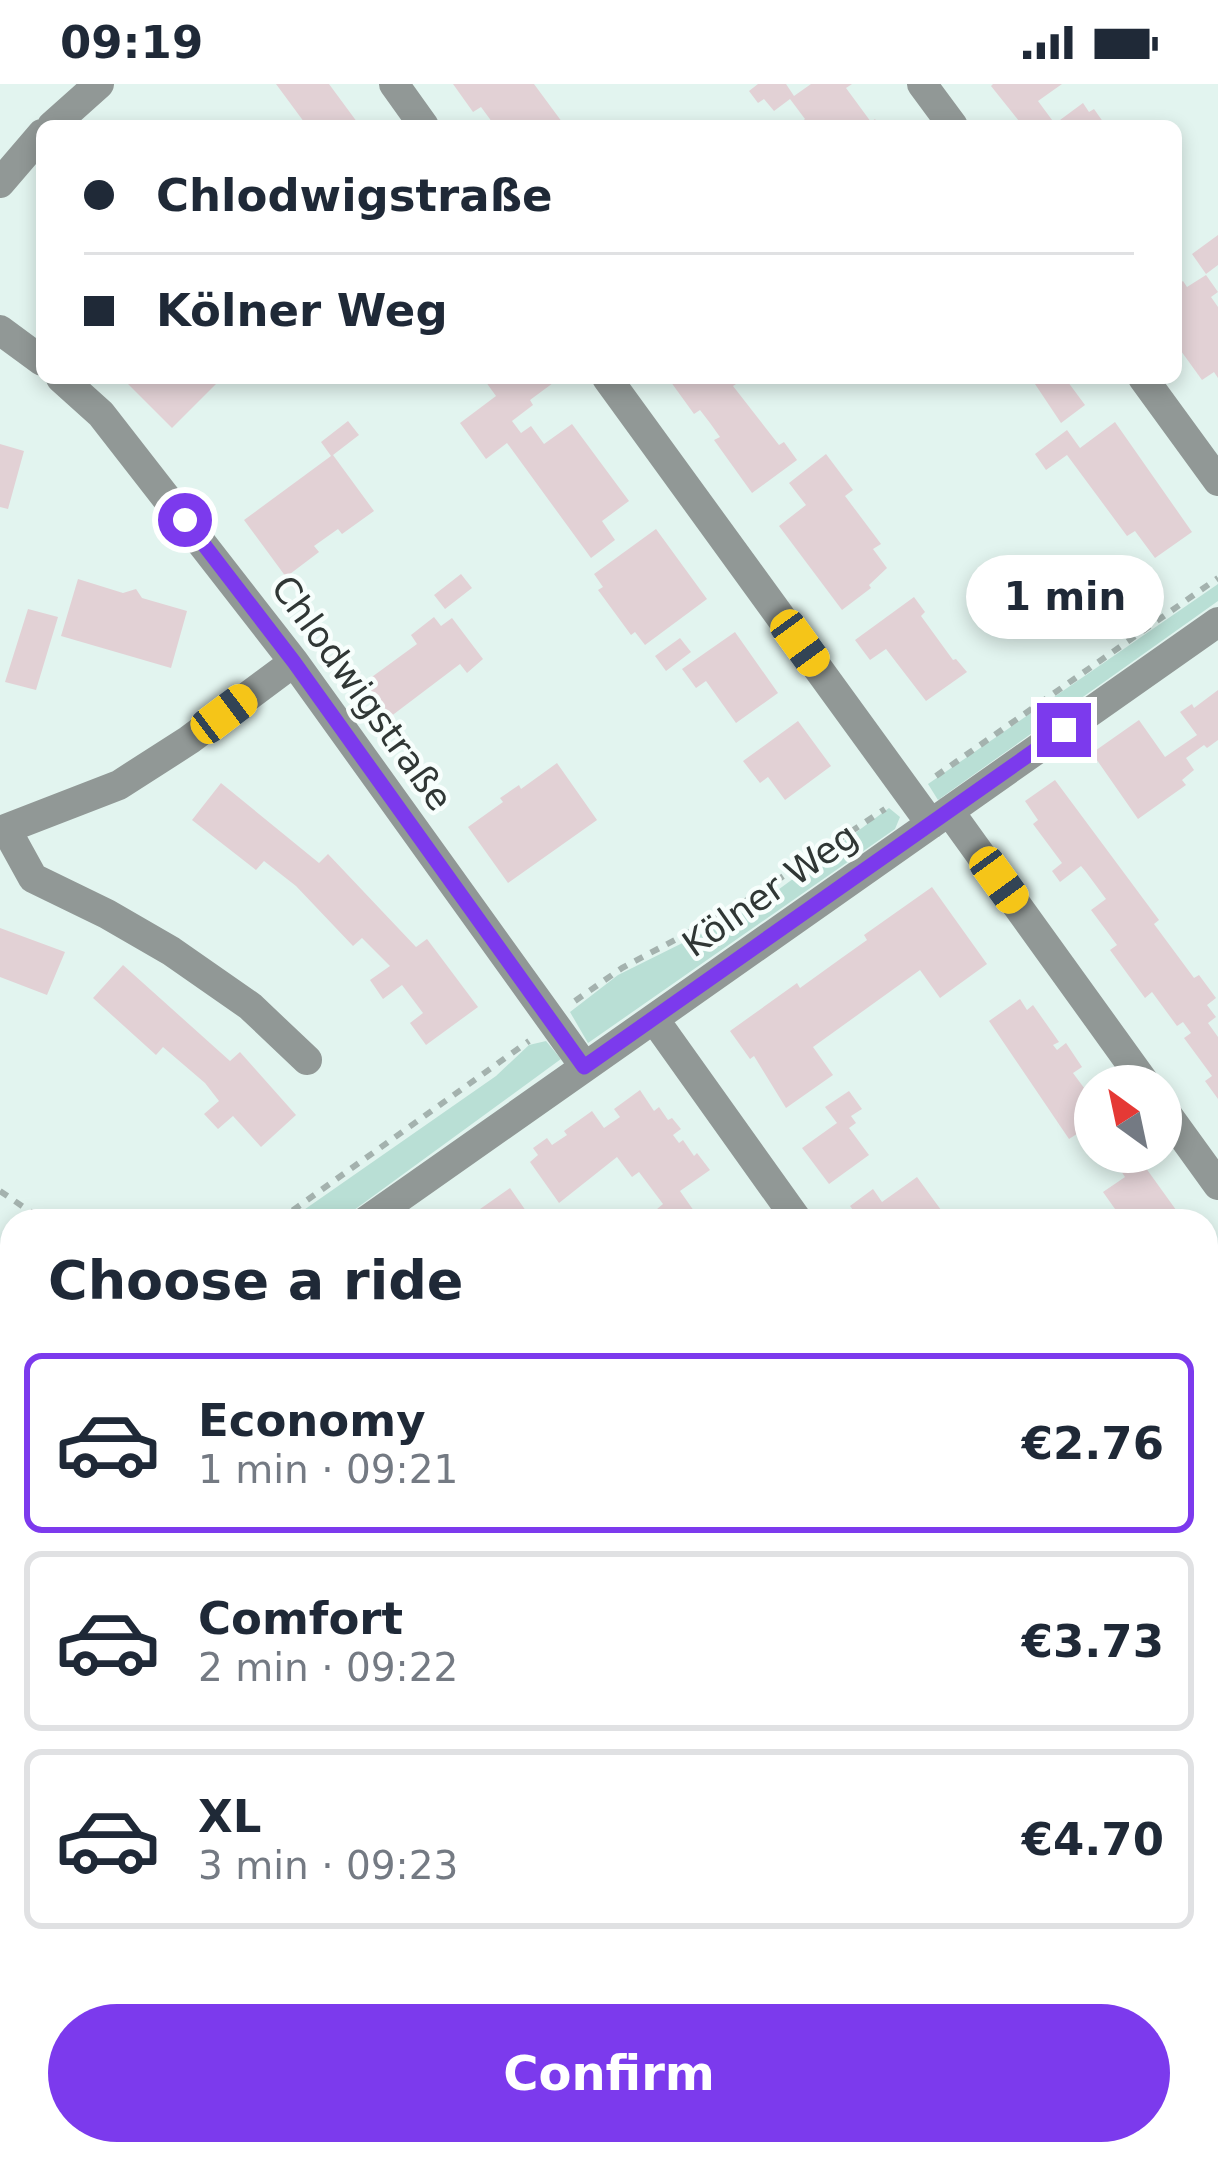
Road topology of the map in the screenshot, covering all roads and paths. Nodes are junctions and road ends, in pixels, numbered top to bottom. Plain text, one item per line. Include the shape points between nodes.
1 (99, 84) edge
2 (394, 84) edge
3 (922, 84) edge
4 (59, 120) edge
5 (420, 120) edge
6 (949, 120) edge
7 (36, 141) edge
8 (0, 183) edge
9 (0, 330) edge
10 (36, 357) edge
11 (67, 384) edge
12 (611, 384) edge
13 (1147, 384) edge
14 (1218, 481) edge
15 (1218, 578) edge
16 (1218, 622) edge
17 (294, 662) junction
18 (909, 794) junction
19 (940, 818) junction
20 (3, 830) edge
21 (654, 1019) junction
22 (551, 1022) junction
23 (307, 1060) dead end
24 (1131, 1065) edge
25 (584, 1067) junction
26 (1182, 1135) edge
27 (1218, 1185) edge
28 (0, 1191) edge
29 (26, 1209) edge
30 (296, 1209) edge
31 (383, 1209) edge
32 (789, 1209) edge

1 - 4 street
2 - 5 street
3 - 6 street
7 - 8 street
9 - 10 street
11 - 17 street, Chlodwigstraße via 101,415
12 - 18 street
13 - 14 street
15 - 18 path
16 - 19 street, Kölner Weg
17 - 20 street via 119,785
17 - 22 street, Chlodwigstraße
18 - 19 street
18 - 22 path via 735,908 622,968
19 - 21 street, Kölner Weg
19 - 24 street
20 - 23 street via 33,878 171,951 250,1006
21 - 25 street, Kölner Weg
21 - 32 street
22 - 25 street, Chlodwigstraße
22 - 30 path
25 - 31 street, Kölner Weg
26 - 27 street
28 - 29 path

